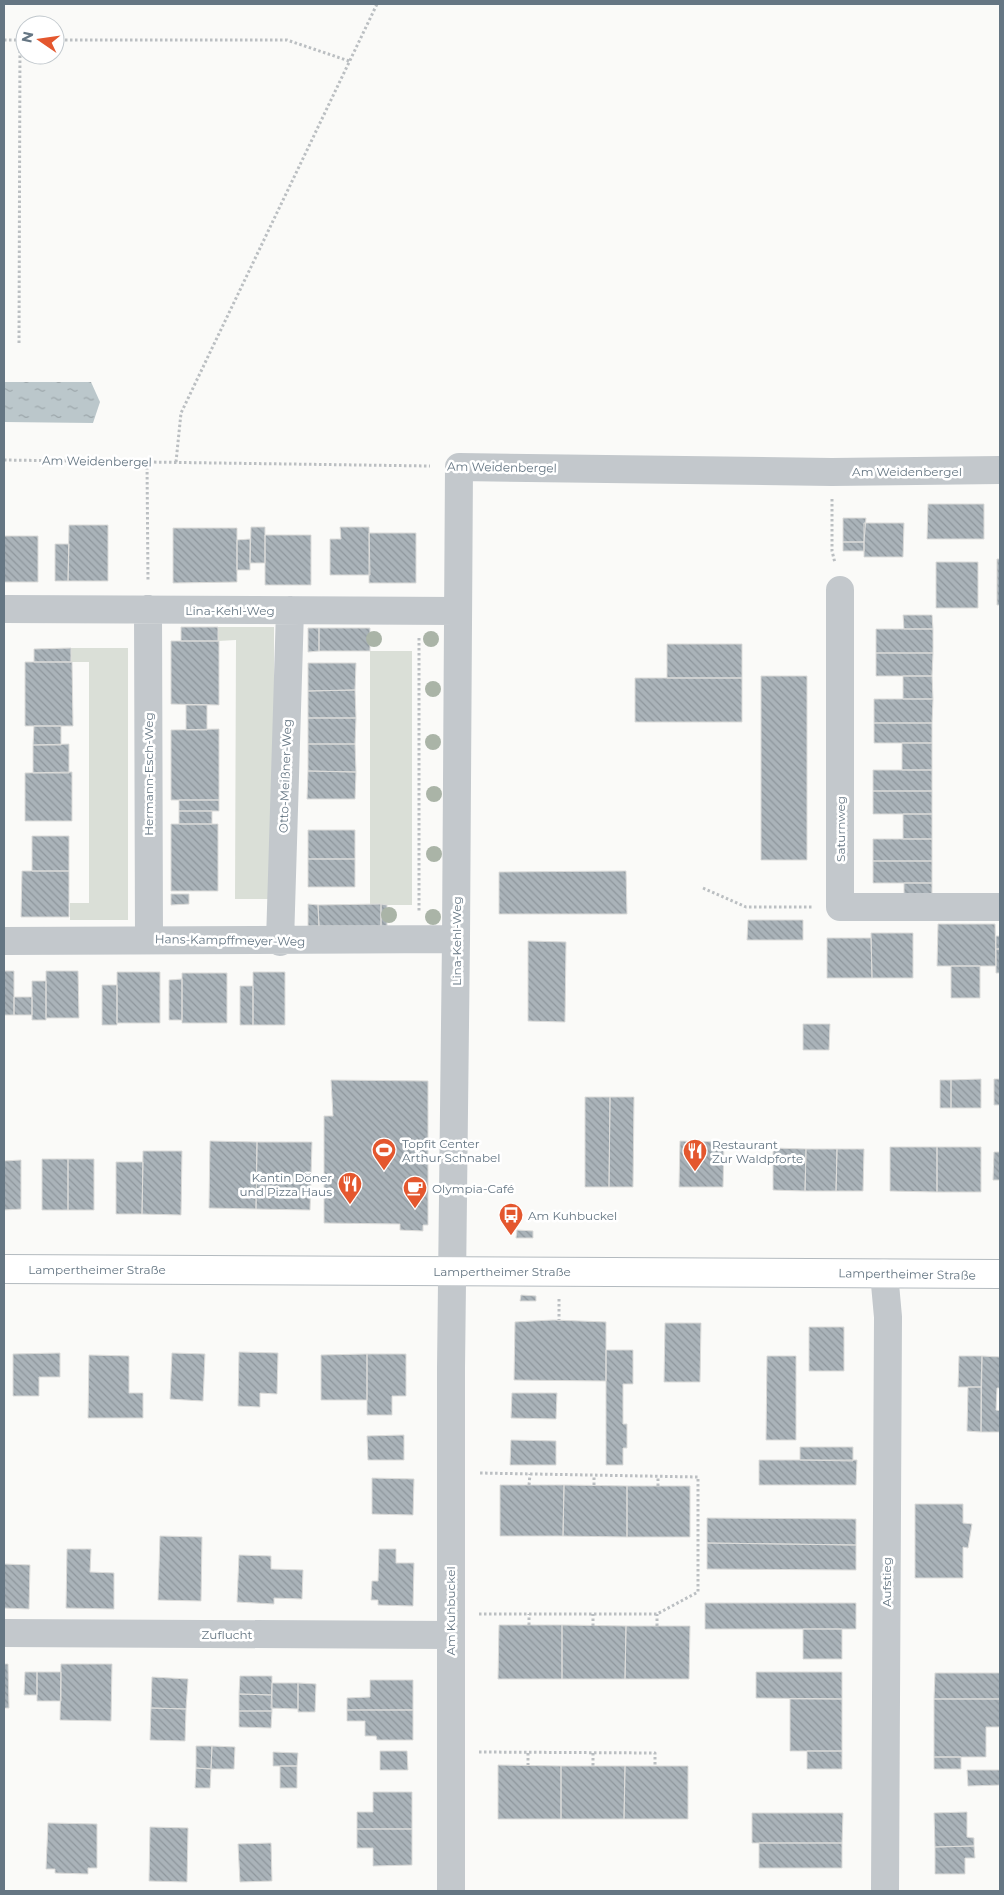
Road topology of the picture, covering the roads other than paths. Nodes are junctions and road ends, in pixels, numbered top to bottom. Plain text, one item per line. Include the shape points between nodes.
1 (458, 467) joint
2 (1000, 470) edge
3 (840, 590) road end
4 (4, 609) edge
5 (148, 610) junction
6 (290, 610) junction
7 (457, 611) junction
8 (1000, 907) edge
9 (149, 939) junction
10 (456, 940) junction
11 (4, 941) edge
12 (280, 942) junction
13 (4, 1269) edge
14 (452, 1270) junction
15 (884, 1273) junction
16 (1000, 1274) edge
17 (450, 1625) junction
18 (4, 1634) edge
19 (451, 1891) edge
20 (885, 1891) edge

1 - 2 street, Am Weidenbergel via 832,472
1 - 7 street, Lina-Kehl-Weg
3 - 8 street, Saturnweg via 840,907
4 - 5 street, Lina-Kehl-Weg
5 - 6 street, Lina-Kehl-Weg
5 - 9 street, Hermann-Esch-Weg
6 - 7 street, Lina-Kehl-Weg
6 - 12 street, Otto-Meißner-Weg
7 - 10 street, Lina-Kehl-Weg
9 - 11 street, Hans-Kampffmeyer-Weg
9 - 12 street, Hans-Kampffmeyer-Weg
10 - 12 street, Hans-Kampffmeyer-Weg
10 - 14 street, Lina-Kehl-Weg
13 - 14 street, Lampertheimer Straße
14 - 15 street, Lampertheimer Straße
14 - 17 street, Am Kuhbuckel
15 - 16 street, Lampertheimer Straße
15 - 20 street, Aufstieg via 888,1317
17 - 18 street, Zuflucht
17 - 19 street, Am Kuhbuckel

